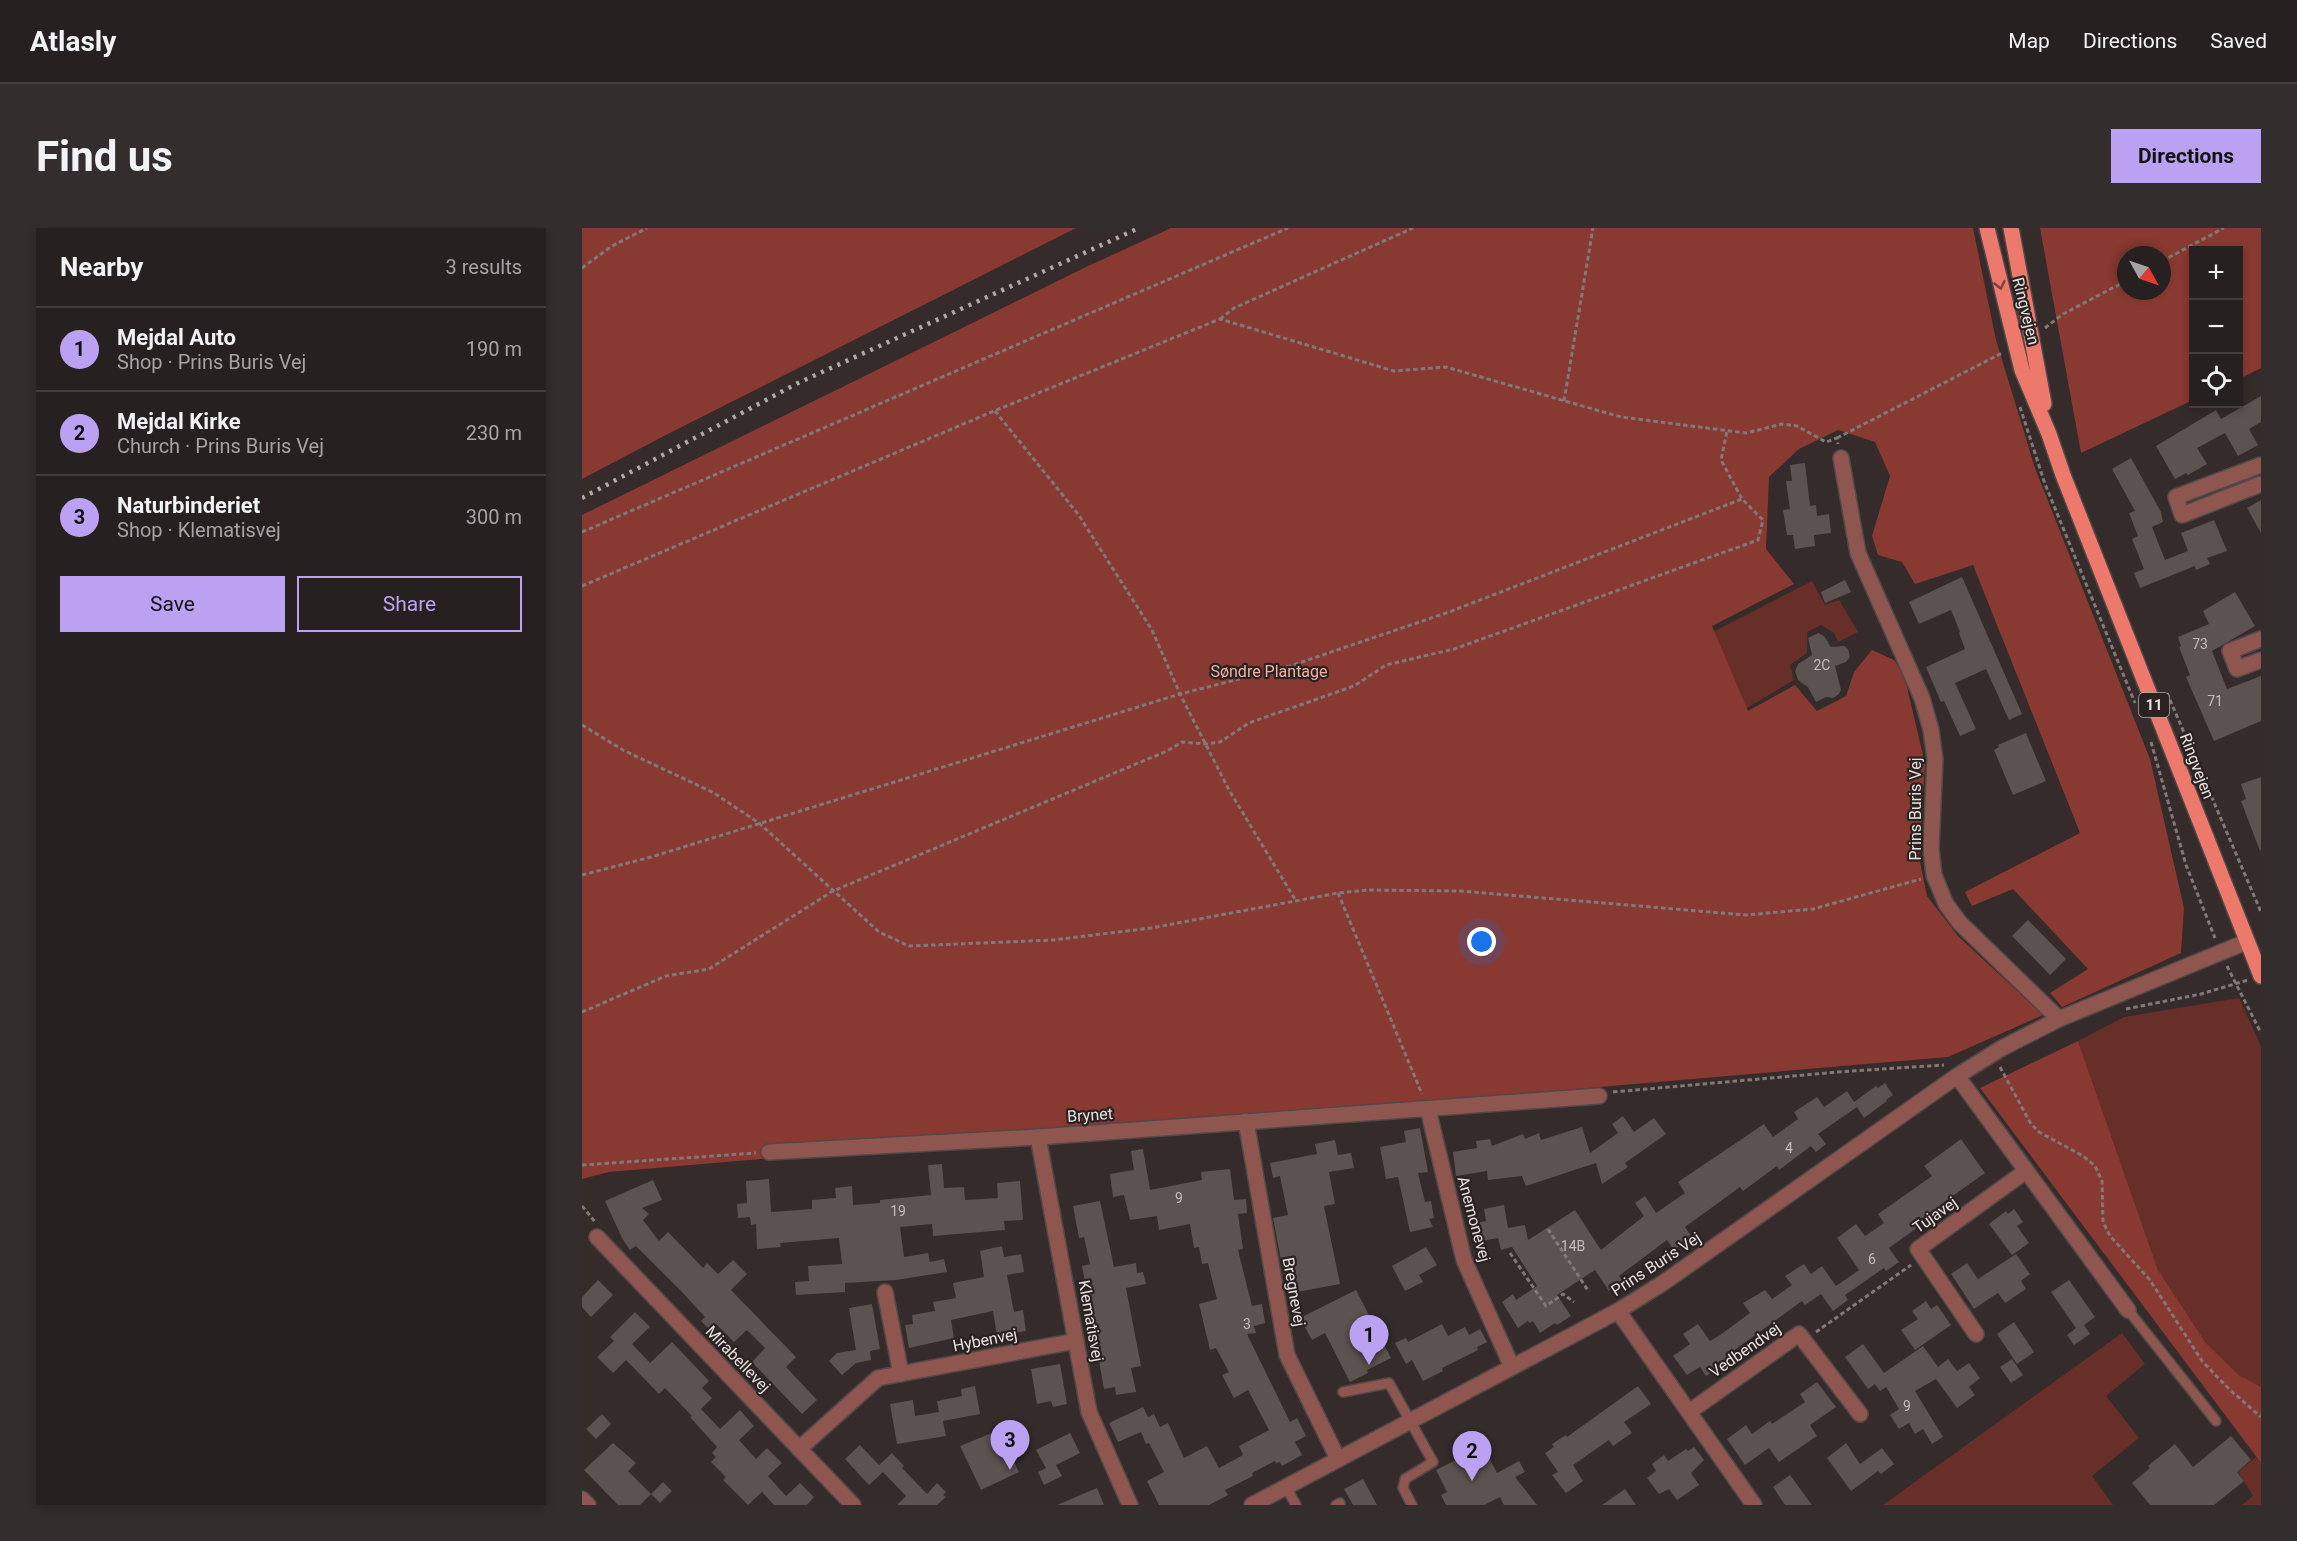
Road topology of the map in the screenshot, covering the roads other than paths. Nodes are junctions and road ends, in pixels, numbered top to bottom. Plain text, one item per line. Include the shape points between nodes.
1 (1987, 228) edge
2 (2011, 228) edge
3 (2049, 434) junction
4 (1841, 458) road end
5 (2261, 465) edge
6 (2261, 484) edge
7 (2261, 639) edge
8 (2261, 660) edge
9 (2246, 942) junction
10 (2261, 976) edge
11 (2059, 1019) junction
12 (1957, 1076) junction
13 (1599, 1096) road end
14 (1428, 1108) junction
15 (1246, 1121) junction
16 (1038, 1137) junction
17 (769, 1152) road end
18 (2026, 1171) junction
19 (597, 1237) road end
20 (885, 1292) dead end
21 (2128, 1310) joint
22 (1618, 1311) junction
23 (1976, 1334) dead end
24 (1076, 1341) junction
25 (1512, 1368) junction
26 (901, 1374) junction
27 (1343, 1392) dead end
28 (1689, 1412) junction
29 (1860, 1414) dead end
30 (2216, 1420) dead end
31 (1410, 1421) junction
32 (799, 1449) junction
33 (1338, 1459) junction
34 (1286, 1486) junction
35 (582, 1499) edge
36 (588, 1505) edge
37 (853, 1505) edge
38 (1130, 1505) edge
39 (1252, 1505) edge
40 (1296, 1505) edge
41 (1412, 1505) edge
42 (1754, 1505) edge

1 -> 3 main road, Ringvejen / 11 via 2022,370
2 - 3 main road, Ringvejen / 11
3 - 9 main road, Ringvejen / 11
4 - 11 street, Prins Buris Vej via 1858,553 1923,698 1931,730 1935,759 1931,849 1934,875 1946,904 1960,923
5 - 6 street via 2176,497 2182,515
7 - 8 street via 2230,651 2237,669
9 - 10 main road, Ringvejen / 11
9 - 11 street, Prins Buris Vej
11 - 12 street, Prins Buris Vej
12 - 18 street
12 - 22 street, Prins Buris Vej
13 - 14 street, Brynet
14 - 15 street, Brynet
14 - 25 street, Anemonevej via 1464,1260
15 - 16 street, Brynet
15 - 33 street, Bregnevej via 1287,1354
16 - 17 street, Brynet
16 - 24 street, Klematisvej
18 - 21 street
18 - 23 street, Tujavej via 1918,1249
19 - 32 street, Mirabellevej
20 - 26 street
21 - 30 lane
22 - 25 street, Prins Buris Vej
22 - 28 street
24 - 26 street, Hybenvej
24 - 38 street, Klematisvej via 1089,1412
25 - 31 street, Prins Buris Vej
26 - 32 street, Hybenvej via 878,1378
27 - 31 lane via 1389,1383
28 - 29 street, Vedbendvej via 1799,1334
28 - 42 street
31 - 33 street, Prins Buris Vej
31 - 41 lane via 1433,1462 1405,1479 1403,1488
32 - 37 street, Mirabellevej
33 - 34 street, Prins Buris Vej
34 - 39 street, Prins Buris Vej
34 - 40 lane
35 - 36 street

